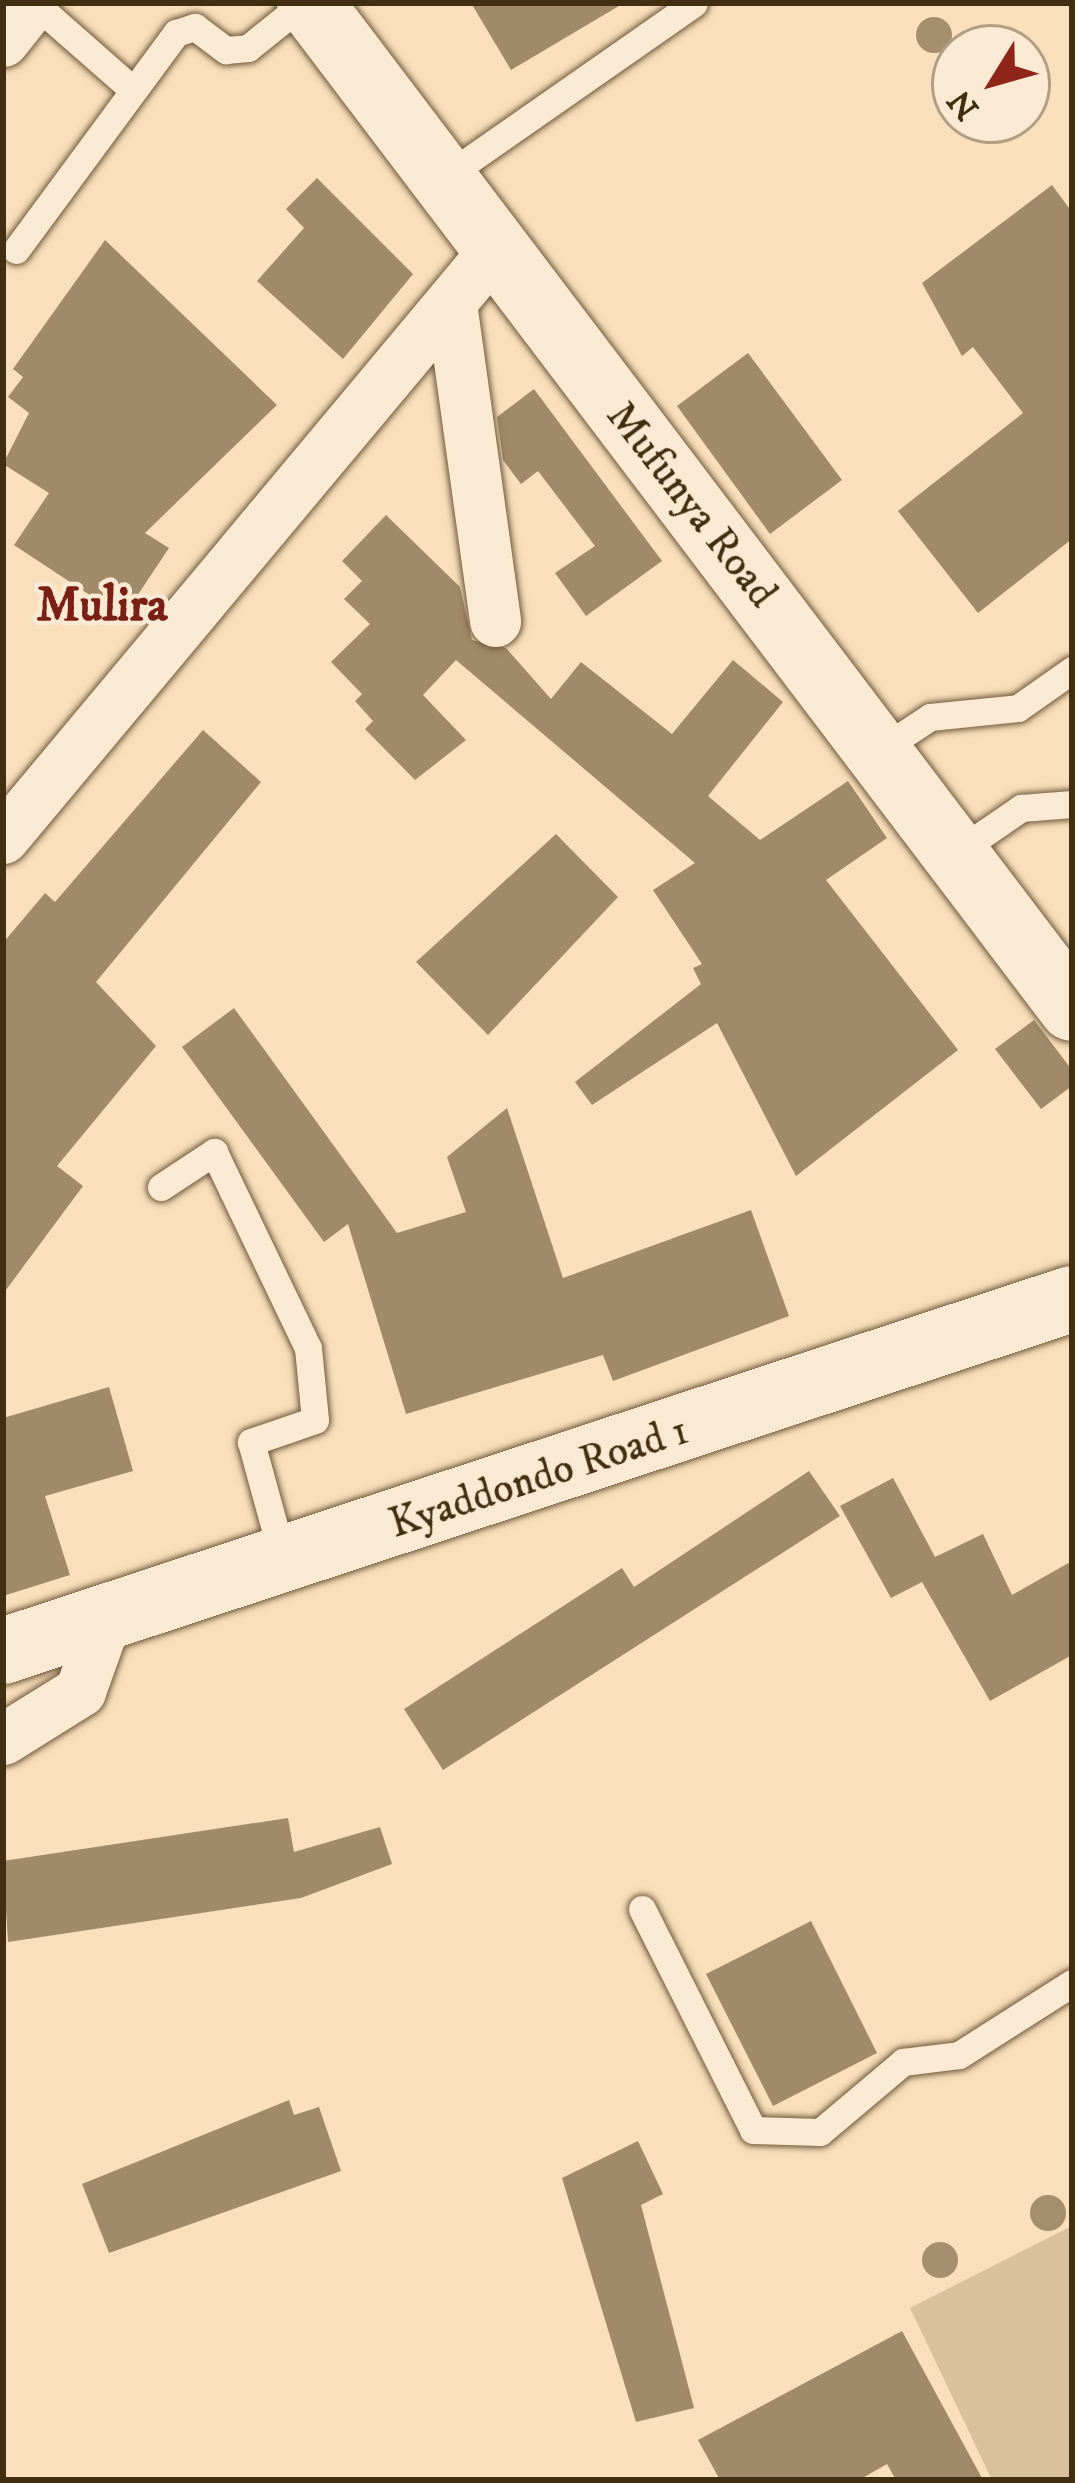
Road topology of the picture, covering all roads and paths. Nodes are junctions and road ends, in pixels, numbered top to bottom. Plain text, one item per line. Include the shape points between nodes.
1 (33, 3) edge
2 (307, 3) edge
3 (694, 3) edge
4 (3, 41) edge
5 (133, 90) junction
6 (442, 179) junction
7 (495, 249) junction
8 (16, 250) dead end
9 (451, 303) junction
10 (495, 622) dead end
11 (1072, 670) edge
12 (880, 751) junction
13 (1072, 804) edge
14 (3, 838) edge
15 (957, 852) junction
16 (1072, 1008) edge
17 (161, 1187) dead end
18 (1072, 1299) edge
19 (284, 1562) junction
20 (104, 1621) junction
21 (3, 1651) edge
22 (3, 1738) edge
23 (642, 1909) dead end
24 (1072, 1983) edge

1 - 4 street
1 - 5 lane
2 - 5 lane via 248,48 226,50 195,27 176,33
2 - 6 street, Mufunya Road
3 - 6 lane
5 - 8 lane
6 - 7 street, Mufunya Road
7 - 9 street
7 - 12 street, Mufunya Road
9 - 10 street
9 - 14 street
11 - 12 lane via 1018,708 931,716
12 - 15 street, Mufunya Road
13 - 15 lane via 1021,808
15 - 16 street, Mufunya Road
17 - 19 lane via 214,1152 308,1348 315,1420 251,1442
18 - 19 street, Kyaddondo Road 1
19 - 20 street, Kyaddondo Road 1
20 - 21 street, Kyaddondo Road 1
20 - 22 street via 80,1691
23 - 24 lane via 753,2130 820,2132 903,2062 959,2055

